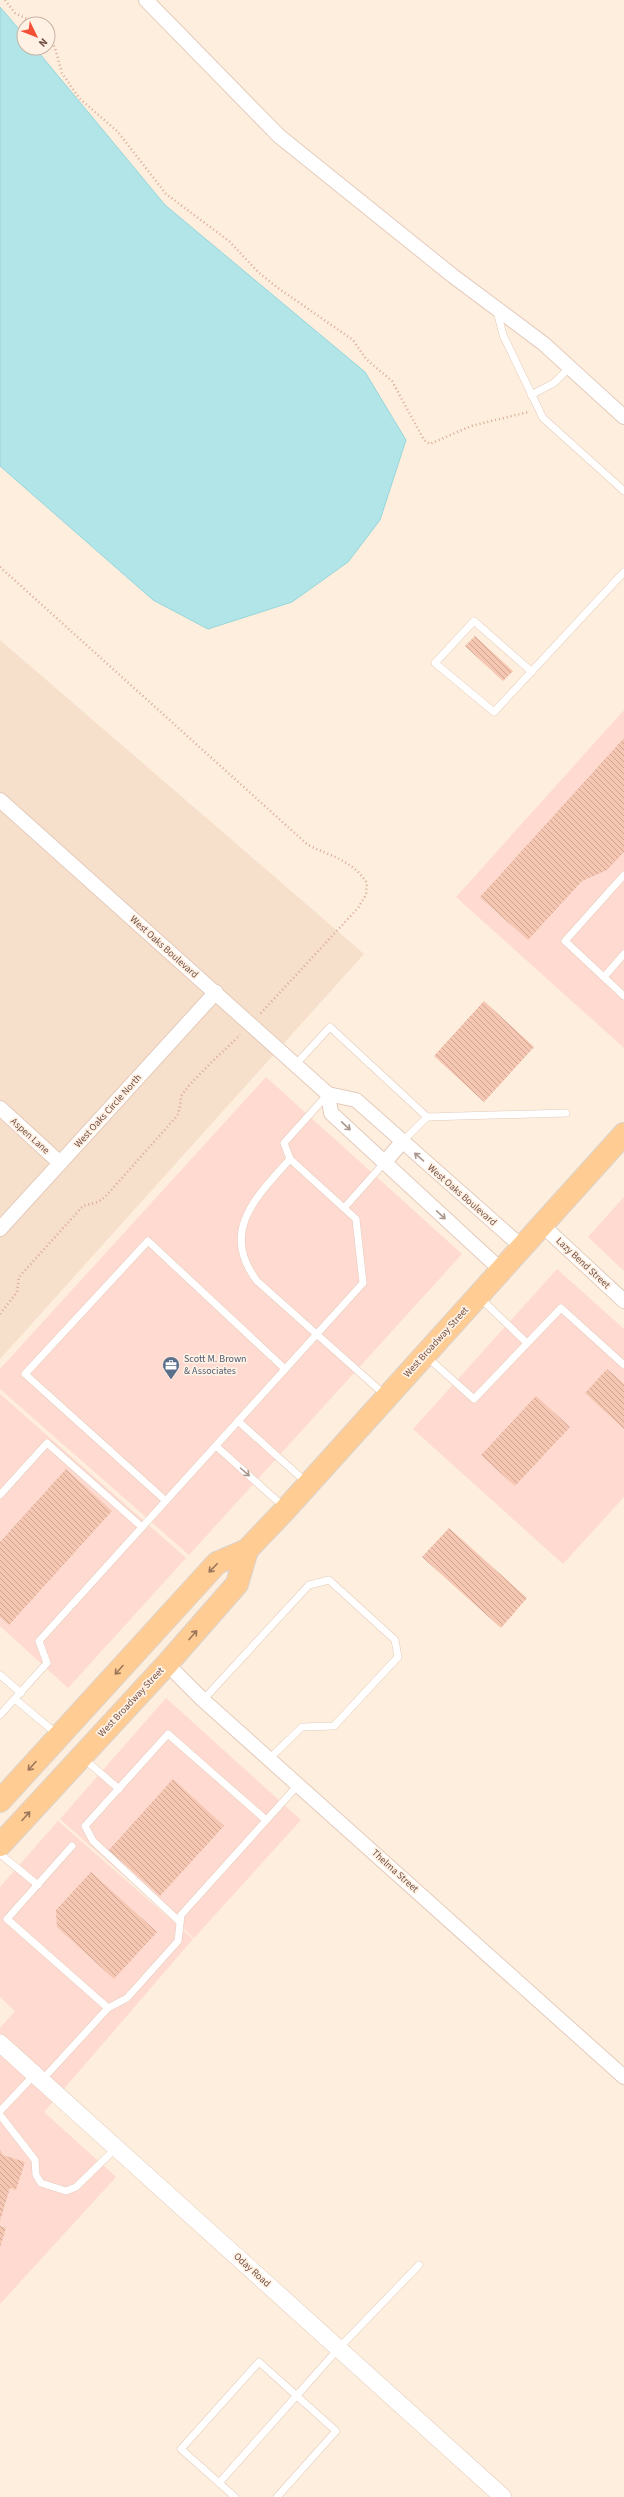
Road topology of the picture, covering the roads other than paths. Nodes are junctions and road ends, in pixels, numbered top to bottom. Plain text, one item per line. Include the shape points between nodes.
1 (146, 0) edge
2 (497, 309) junction
3 (569, 368) junction
4 (531, 395) junction
5 (624, 417) edge
6 (624, 491) edge
7 (624, 572) edge
8 (532, 672) junction
9 (0, 800) edge
10 (624, 875) edge
11 (624, 954) edge
12 (604, 977) junction
13 (216, 992) junction
14 (624, 996) edge
15 (296, 1064) junction
16 (328, 1094) junction
17 (0, 1108) edge
18 (566, 1113) dead end
19 (427, 1116) junction
20 (624, 1134) edge
21 (402, 1142) junction
22 (290, 1160) junction
23 (385, 1162) junction
24 (60, 1163) junction
25 (344, 1208) junction
26 (542, 1225) junction
27 (0, 1229) edge
28 (522, 1247) junction
29 (500, 1270) junction
30 (478, 1296) junction
31 (624, 1301) edge
32 (317, 1334) junction
33 (527, 1343) junction
34 (425, 1354) junction
35 (624, 1365) edge
36 (285, 1370) junction
37 (387, 1396) junction
38 (238, 1421) junction
39 (216, 1446) junction
40 (308, 1484) junction
41 (0, 1495) edge
42 (166, 1501) junction
43 (286, 1509) junction
44 (142, 1527) junction
45 (247, 1550) junction
46 (167, 1664) junction
47 (0, 1675) edge
48 (21, 1693) junction
49 (15, 1699) junction
50 (202, 1700) junction
51 (0, 1715) edge
52 (59, 1736) junction
53 (81, 1756) junction
54 (270, 1759) junction
55 (298, 1785) junction
56 (119, 1789) junction
57 (0, 1801) edge
58 (266, 1820) junction
59 (0, 1845) edge
60 (72, 1846) dead end
61 (0, 1854) edge
62 (38, 1885) junction
63 (180, 1922) junction
64 (108, 2008) junction
65 (0, 2043) edge
66 (38, 2077) junction
67 (624, 2077) edge
68 (0, 2111) edge
69 (0, 2115) edge
70 (116, 2148) junction
71 (419, 2265) dead end
72 (339, 2348) junction
73 (297, 2396) junction
74 (219, 2483) junction
75 (235, 2497) edge
76 (277, 2497) edge
77 (503, 2497) edge

1 - 2 street via 279,136
2 - 3 street via 544,344
2 - 4 lane via 502,335
3 - 4 lane via 554,383
3 - 5 street
4 - 6 lane via 543,418
7 - 8 lane
8 - 8 lane via 494,712 436,663 474,621
9 - 13 street, West Oaks Boulevard
10 - 12 lane via 565,941
11 - 12 lane
12 - 14 lane
13 - 15 street, West Oaks Boulevard
13 - 24 street, West Oaks Circle North
15 - 16 street, West Oaks Boulevard
15 - 19 lane via 330,1027
16 - 21 street, West Oaks Boulevard via 356,1100
16 - 22 lane via 284,1143
16 -> 23 street via 331,1112
17 - 24 street, Aspen Lane
18 - 19 lane
19 - 21 lane
20 - 26 main road, West Broadway Street
21 - 23 street
28 -> 21 street, West Oaks Boulevard
22 - 25 lane
22 - 32 lane via 255,1198 246,1214 240,1239 242,1252 246,1267 257,1281
23 - 25 lane
23 -> 29 street
24 - 27 street, West Oaks Circle North
25 - 32 lane via 356,1219 363,1283
26 - 28 main road, West Broadway Street
26 - 31 street, Lazy Bend Street
28 - 29 main road, West Broadway Street
29 - 30 main road, West Broadway Street
30 - 33 lane
30 - 34 main road, West Broadway Street
32 - 36 lane
32 - 37 lane
33 - 34 lane via 474,1399
33 - 35 lane via 561,1308
34 - 37 main road, West Broadway Street
36 - 38 lane
36 - 42 lane via 148,1241 25,1374
37 - 40 main road, West Broadway Street
38 - 39 lane
38 - 40 lane
39 - 42 lane
39 -> 43 lane
40 - 43 main road, West Broadway Street
41 - 44 lane via 47,1443
42 - 44 lane
43 - 45 main road, West Broadway Street
44 - 48 lane via 39,1640 47,1663
46 -> 45 main road, West Broadway Street via 237,1584
45 -> 52 main road, West Broadway Street via 217,1563
46 - 50 street, Thelma Street
46 - 53 main road, West Broadway Street
47 - 48 lane
48 - 49 lane
49 - 51 lane
49 - 52 lane
50 - 54 street, Thelma Street
50 - 54 lane via 309,1585 329,1580 395,1640 398,1657 334,1726 302,1727
52 -> 57 main road, West Broadway Street
53 - 56 lane
59 -> 53 main road, West Broadway Street
54 - 55 street, Thelma Street
55 - 58 lane
55 - 67 street, Thelma Street
56 - 58 lane via 168,1734
56 - 63 lane via 85,1826 92,1841
58 - 63 lane via 181,1915
60 - 62 lane
61 - 62 lane
62 - 64 lane via 7,1919
63 - 64 lane via 178,1941 127,1998
64 - 66 lane
65 - 66 street, Oday Road
66 - 68 lane
66 - 70 street, Oday Road
69 - 70 lane via 35,2160 36,2175 41,2182 66,2191 76,2186
70 - 72 street, Oday Road
71 - 72 lane
72 - 73 lane
72 - 77 street, Oday Road
73 - 74 lane
73 - 74 lane via 259,2362 182,2449
73 - 76 lane via 336,2431
74 - 75 lane

